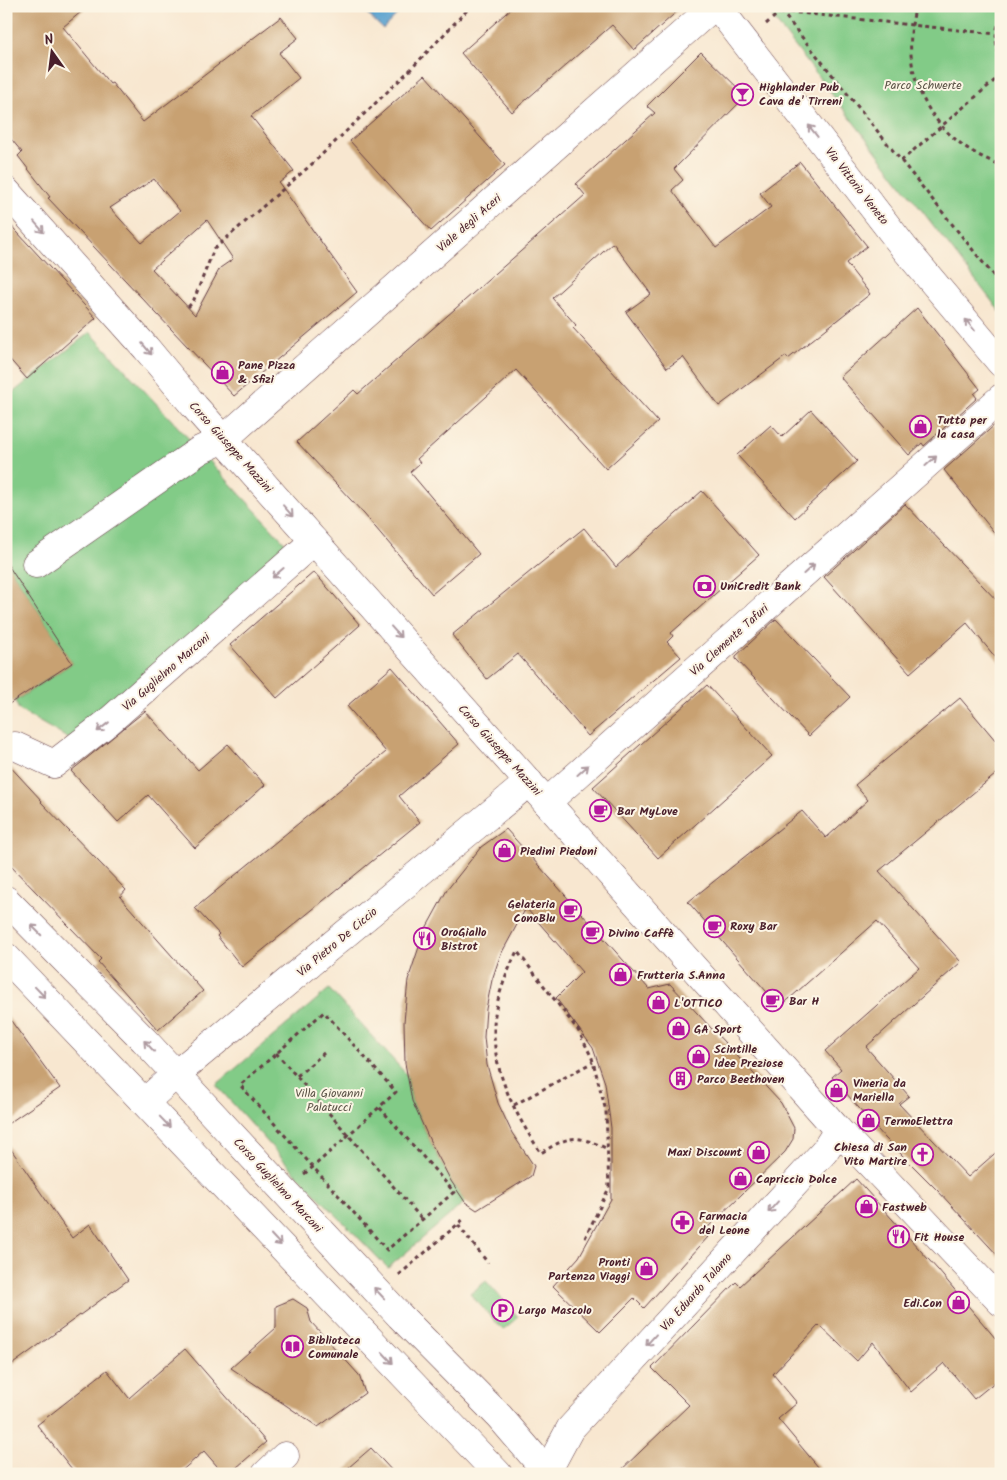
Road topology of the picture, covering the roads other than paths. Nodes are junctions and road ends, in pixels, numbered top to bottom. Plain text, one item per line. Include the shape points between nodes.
1 (716, 6) edge
2 (8, 196) edge
3 (1001, 363) edge
4 (1001, 398) edge
5 (224, 439) junction
6 (314, 541) junction
7 (36, 564) dead end
8 (6, 747) edge
9 (529, 782) junction
10 (547, 802) junction
11 (6, 900) edge
12 (6, 957) edge
13 (176, 1074) junction
14 (145, 1102) junction
15 (838, 1130) junction
16 (1001, 1302) edge
17 (447, 1363) junction
18 (420, 1392) junction
19 (539, 1467) edge
20 (498, 1474) edge

3 -> 1 street, Via Vittorio Veneto via 905,249
1 - 5 street, Viale degli Aceri
2 -> 5 street, Corso Giuseppe Mazzini
10 -> 4 street, Via Clemente Tafuri
5 -> 6 street, Corso Giuseppe Mazzini
5 - 7 street, Viale degli Aceri via 200,450
6 -> 8 street, Via Guglielmo Marconi via 108,723 54,764 15,746
6 -> 9 street, Corso Giuseppe Mazzini
9 - 10 street, Corso Giuseppe Mazzini
9 - 13 street, Via Pietro De Ciccio
10 - 15 street, Corso Giuseppe Mazzini
13 -> 11 street, Corso Guglielmo Marconi
12 -> 14 street
13 - 14 street, Via Pietro De Ciccio
17 -> 13 street, Corso Guglielmo Marconi
14 -> 18 street
15 - 16 street, Corso Giuseppe Mazzini
15 -> 19 street, Via Eduardo Talamo via 824,1152 570,1429
17 - 18 street
17 - 19 street, Corso Guglielmo Marconi via 499,1416
18 - 20 street

